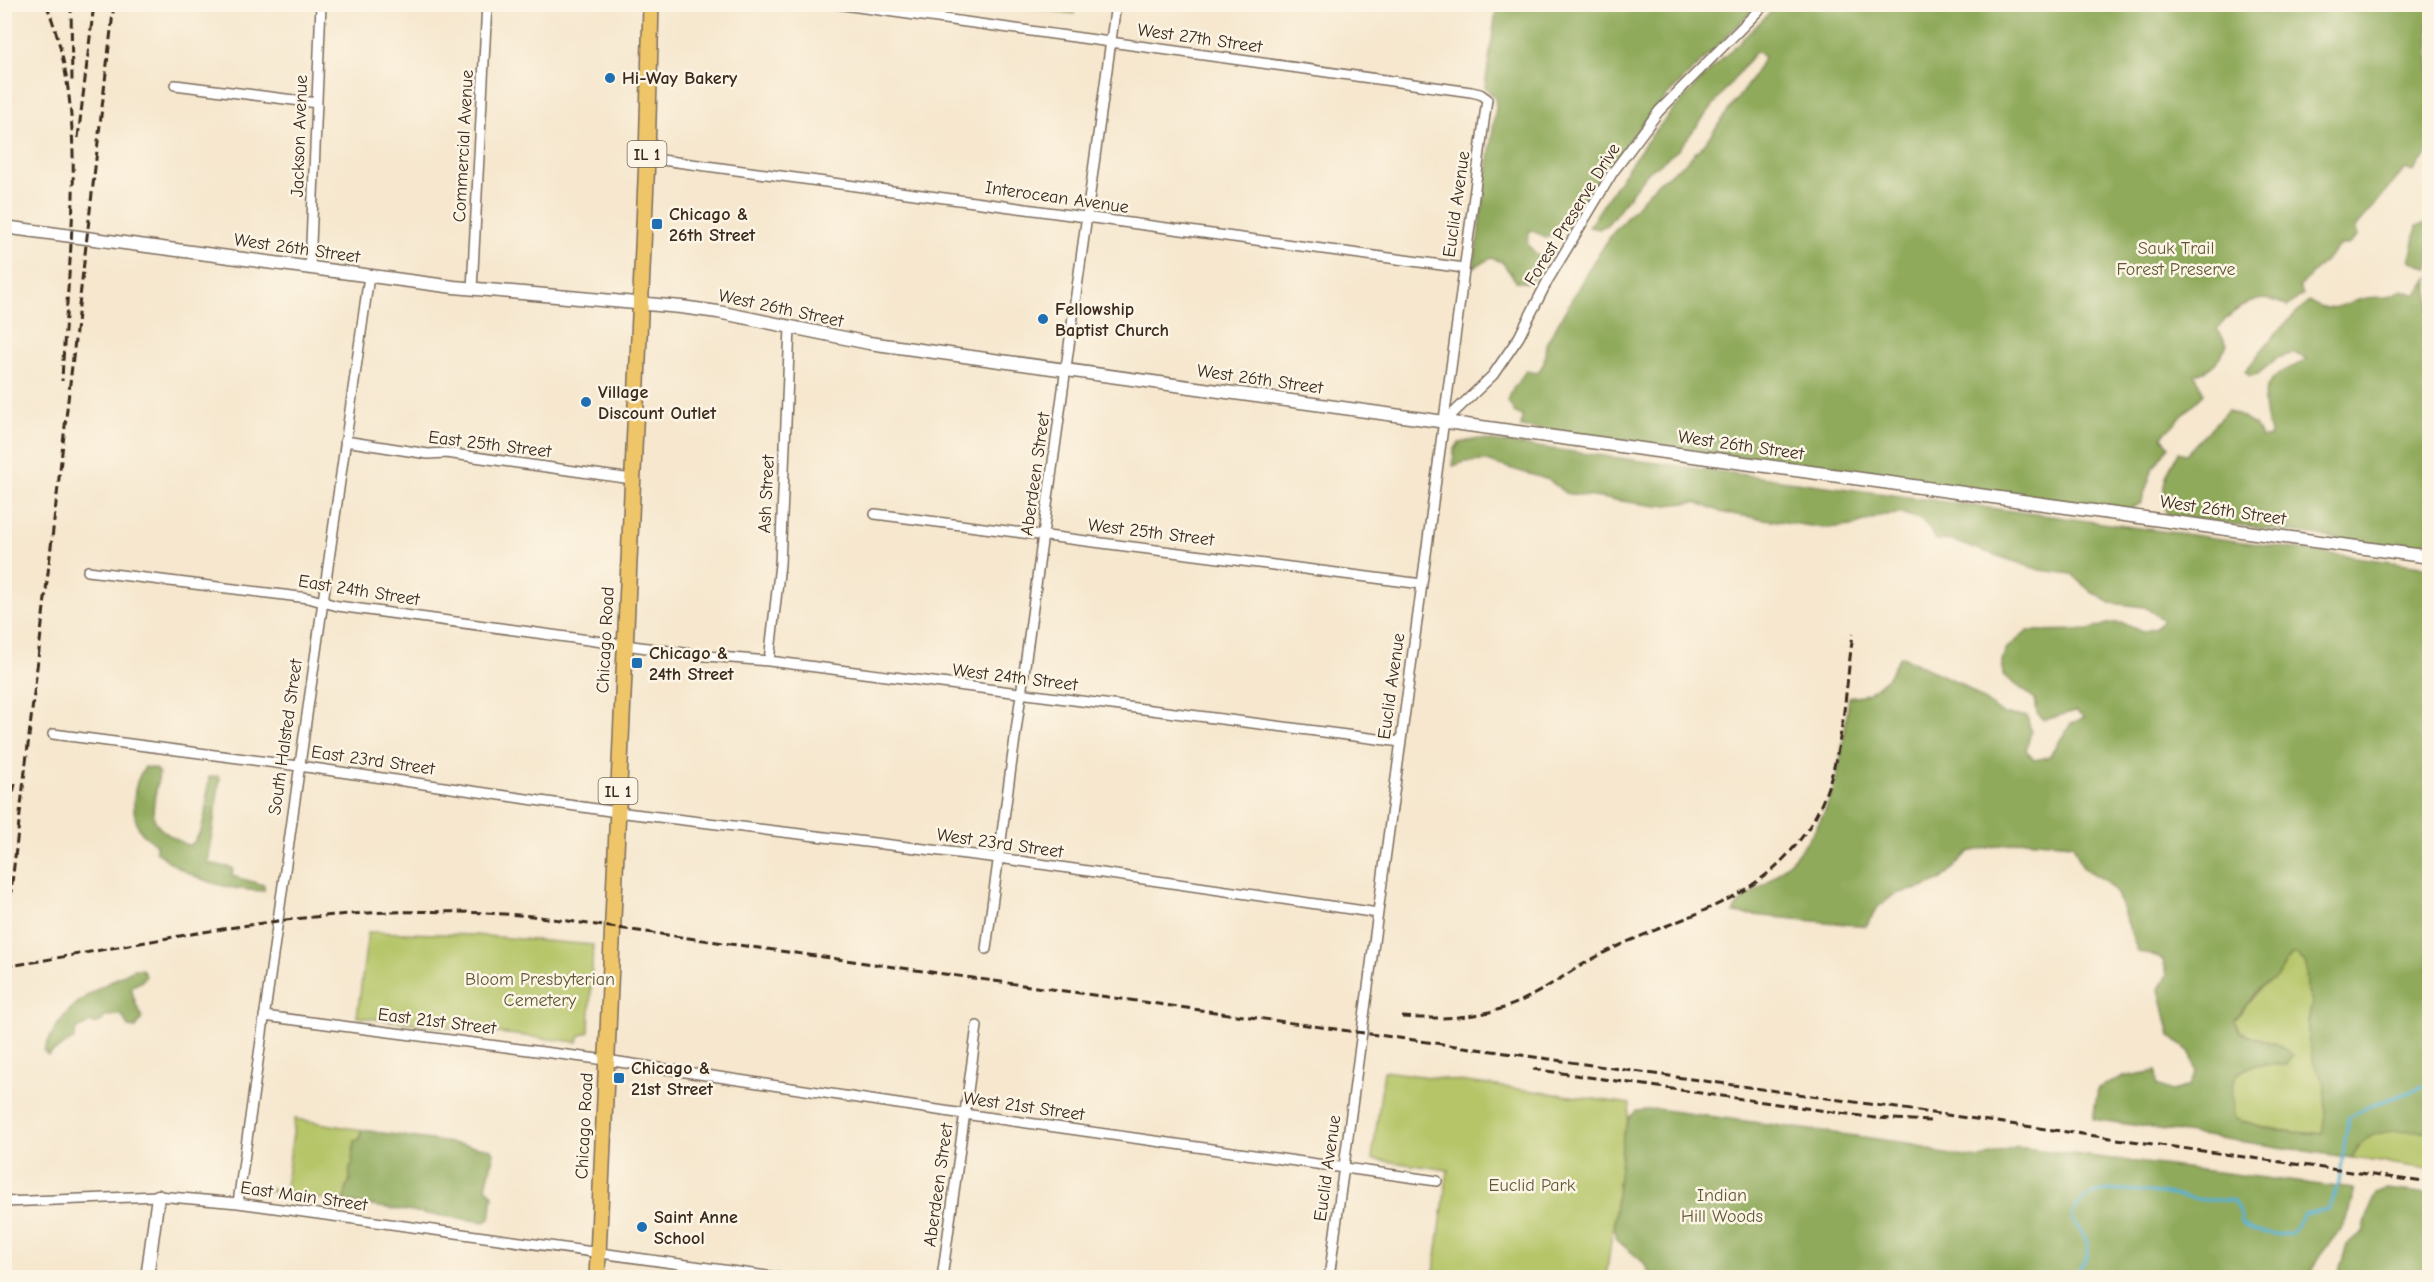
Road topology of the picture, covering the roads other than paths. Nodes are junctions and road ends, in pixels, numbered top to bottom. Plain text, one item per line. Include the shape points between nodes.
1 (7, 4) edge
2 (321, 4) edge
3 (487, 4) edge
4 (651, 4) edge
5 (836, 4) edge
6 (1116, 4) edge
7 (1765, 4) edge
8 (4, 29) edge
9 (1111, 43) junction
10 (174, 86) dead end
11 (1486, 99) joint
12 (317, 102) junction
13 (646, 158) junction
14 (1087, 217) junction
15 (4, 227) edge
16 (310, 268) junction
17 (1464, 268) junction
18 (369, 276) junction
19 (472, 290) junction
20 (640, 304) junction
21 (790, 328) junction
22 (1066, 370) junction
23 (1443, 423) junction
24 (345, 441) junction
25 (632, 479) junction
26 (875, 513) dead end
27 (1043, 535) junction
28 (2430, 557) edge
29 (88, 571) dead end
30 (1422, 584) junction
31 (322, 602) junction
32 (624, 645) junction
33 (769, 661) junction
34 (1021, 695) junction
35 (53, 734) dead end
36 (1401, 742) junction
37 (299, 766) junction
38 (617, 812) junction
39 (999, 858) junction
40 (1378, 913) junction
41 (986, 949) dead end
42 (264, 1016) junction
43 (977, 1026) dead end
44 (606, 1060) junction
45 (964, 1114) junction
46 (1344, 1167) junction
47 (1437, 1181) dead end
48 (158, 1196) junction
49 (4, 1202) edge
50 (238, 1203) junction
51 (598, 1253) junction
52 (147, 1278) edge
53 (597, 1278) edge
54 (781, 1278) edge
55 (942, 1278) edge
56 (1329, 1278) edge

1 - 8 street
2 - 12 street, Jackson Avenue
3 - 19 street, Commercial Avenue
4 - 13 main road, Chicago Road / IL 1
5 - 9 street, West 27th Street
6 - 9 street, Aberdeen Street
7 - 23 street, Forest Preserve Drive via 1653,120 1613,172 1548,280 1519,337 1493,375
9 - 11 street, West 27th Street via 1471,92
9 - 14 street, Aberdeen Street
10 - 12 street
11 - 17 street, Euclid Avenue
12 - 16 street, Jackson Avenue
13 - 14 street, Interocean Avenue
13 - 20 main road, Chicago Road / IL 1
14 - 17 street, Interocean Avenue
14 - 22 street, Aberdeen Street
15 - 16 street, West 26th Street
16 - 18 street, West 26th Street
17 - 23 street, Euclid Avenue
18 - 19 street, West 26th Street
18 - 24 street, South Halsted Street
19 - 20 street, West 26th Street
20 - 21 street, West 26th Street via 718,312
20 - 25 main road, Chicago Road / IL 1
21 - 22 street, West 26th Street
21 - 33 street, Ash Street via 780,564
22 - 23 street, West 26th Street
22 - 27 street, Aberdeen Street
23 - 28 street, West 26th Street
23 - 30 street, Euclid Avenue
24 - 25 street, East 25th Street
24 - 31 street, South Halsted Street
25 - 32 main road, Chicago Road / IL 1
26 - 27 street, West 25th Street
27 - 30 street, West 25th Street
27 - 34 street, Aberdeen Street
29 - 31 street, East 24th Street
30 - 36 street, Euclid Avenue
31 - 32 street, East 24th Street
31 - 37 street, South Halsted Street
32 - 33 street, West 24th Street
32 - 38 main road, Chicago Road / IL 1
33 - 34 street, West 24th Street
34 - 36 street, West 24th Street
34 - 39 street, Aberdeen Street
35 - 37 street, East 23rd Street
36 - 40 street, Euclid Avenue
37 - 38 street, East 23rd Street
37 - 42 street, South Halsted Street
38 - 39 street, West 23rd Street
38 - 44 main road, Chicago Road / IL 1
39 - 40 street, West 23rd Street
39 - 41 street, Aberdeen Street
40 - 46 street, Euclid Avenue
42 - 44 street, East 21st Street
42 - 50 street, South Halsted Street
43 - 45 street, Aberdeen Street
44 - 45 street, West 21st Street
44 - 51 main road, Chicago Road / IL 1
45 - 46 street, West 21st Street
45 - 55 street, Aberdeen Street
46 - 47 street, West 21st Street
46 - 56 street, Euclid Avenue
48 - 49 street, East Main Street
48 - 50 street, East Main Street
48 - 52 street
50 - 51 street, East Main Street
51 - 53 main road, Chicago Road / IL 1
51 - 54 street, East Main Street

